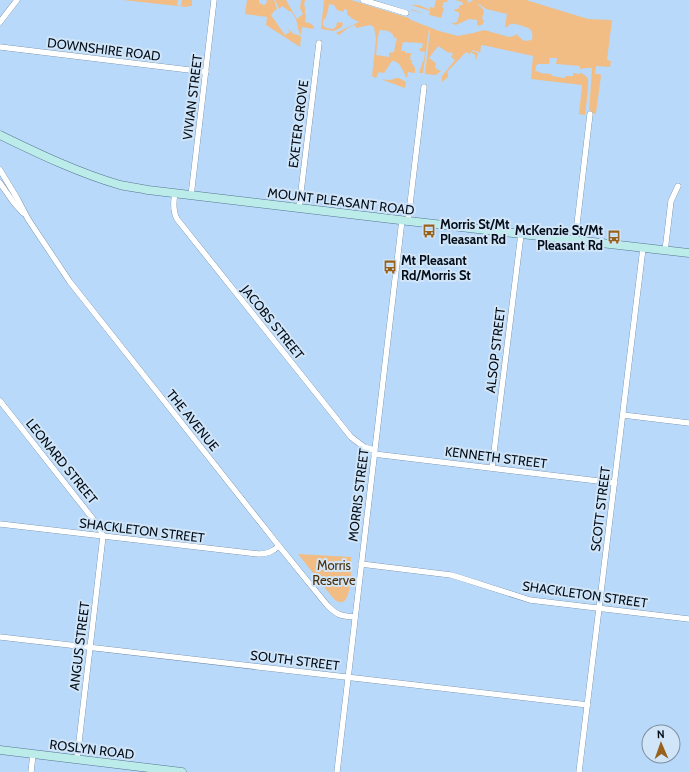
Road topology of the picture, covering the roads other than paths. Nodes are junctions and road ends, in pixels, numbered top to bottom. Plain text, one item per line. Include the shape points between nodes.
1 (17, 0) edge
2 (214, 0) edge
3 (363, 0) edge
4 (406, 13) dead end
5 (0, 22) edge
6 (319, 43) dead end
7 (0, 47) edge
8 (206, 72) junction
9 (424, 87) dead end
10 (590, 114) dead end
11 (1, 138) edge
12 (0, 170) edge
13 (0, 183) edge
14 (678, 186) dead end
15 (174, 193) junction
16 (191, 196) junction
17 (299, 208) junction
18 (28, 219) junction
19 (405, 221) junction
20 (521, 234) junction
21 (575, 241) junction
22 (643, 248) junction
23 (665, 251) junction
24 (689, 253) edge
25 (0, 402) edge
26 (0, 410) edge
27 (7, 410) junction
28 (623, 415) junction
29 (689, 423) edge
30 (374, 452) junction
31 (492, 468) junction
32 (615, 483) junction
33 (0, 524) edge
34 (103, 536) junction
35 (279, 546) junction
36 (361, 564) junction
37 (599, 608) junction
38 (355, 617) junction
39 (689, 619) edge
40 (0, 637) edge
41 (90, 647) junction
42 (348, 677) junction
43 (588, 705) junction
44 (0, 750) edge
45 (33, 754) junction
46 (77, 759) junction
47 (31, 772) edge
48 (182, 772) edge
49 (337, 772) edge
50 (580, 772) edge

1 - 5 street
2 - 8 street, VIVIAN STREET
3 - 4 street
6 - 17 street, EXETER GROVE
7 - 8 street, DOWNSHIRE ROAD
8 - 16 street, VIVIAN STREET
9 - 19 street, MORRIS STREET
10 - 21 street
11 - 15 street, MOUNT PLEASANT ROAD via 99,178 122,185
12 - 18 street, THE AVENUE
13 - 18 street, THE AVENUE
14 - 23 street via 671,201
15 - 16 street, MOUNT PLEASANT ROAD
15 - 30 street, JACOBS STREET via 173,207 177,219 351,437
16 - 17 street, MOUNT PLEASANT ROAD
17 - 19 street, MOUNT PLEASANT ROAD
18 - 35 street, THE AVENUE via 70,282
19 - 20 street, MOUNT PLEASANT ROAD
19 - 30 street, MORRIS STREET
20 - 21 street, MOUNT PLEASANT ROAD
20 - 31 street, ALSOP STREET
21 - 22 street, MOUNT PLEASANT ROAD
22 - 23 street, MOUNT PLEASANT ROAD
22 - 28 street, SCOTT STREET
23 - 24 street, MOUNT PLEASANT ROAD
25 - 27 street, LEONARD STREET
26 - 27 street
27 - 34 street, LEONARD STREET via 94,519
28 - 29 street
28 - 32 street, SCOTT STREET
30 - 31 street, KENNETH STREET
30 - 36 street, MORRIS STREET
31 - 32 street, KENNETH STREET
32 - 37 street, SCOTT STREET
33 - 34 street, SHACKLETON STREET
34 - 35 street, SHACKLETON STREET via 259,554 266,554
34 - 41 street, ANGUS STREET
35 - 38 street, THE AVENUE via 336,614
36 - 37 street, SHACKLETON STREET via 451,575 530,600
36 - 38 street, MORRIS STREET
37 - 39 street, SHACKLETON STREET
37 - 43 street, SCOTT STREET
38 - 42 street, MORRIS STREET
40 - 41 street, SOUTH STREET
41 - 42 street, SOUTH STREET
41 - 46 street, ANGUS STREET
42 - 43 street, SOUTH STREET
42 - 49 street, MORRIS STREET
43 - 50 street, SCOTT STREET
44 - 45 street, ROSLYN ROAD
45 - 46 street, ROSLYN ROAD
45 - 47 street
46 - 48 street, ROSLYN ROAD

